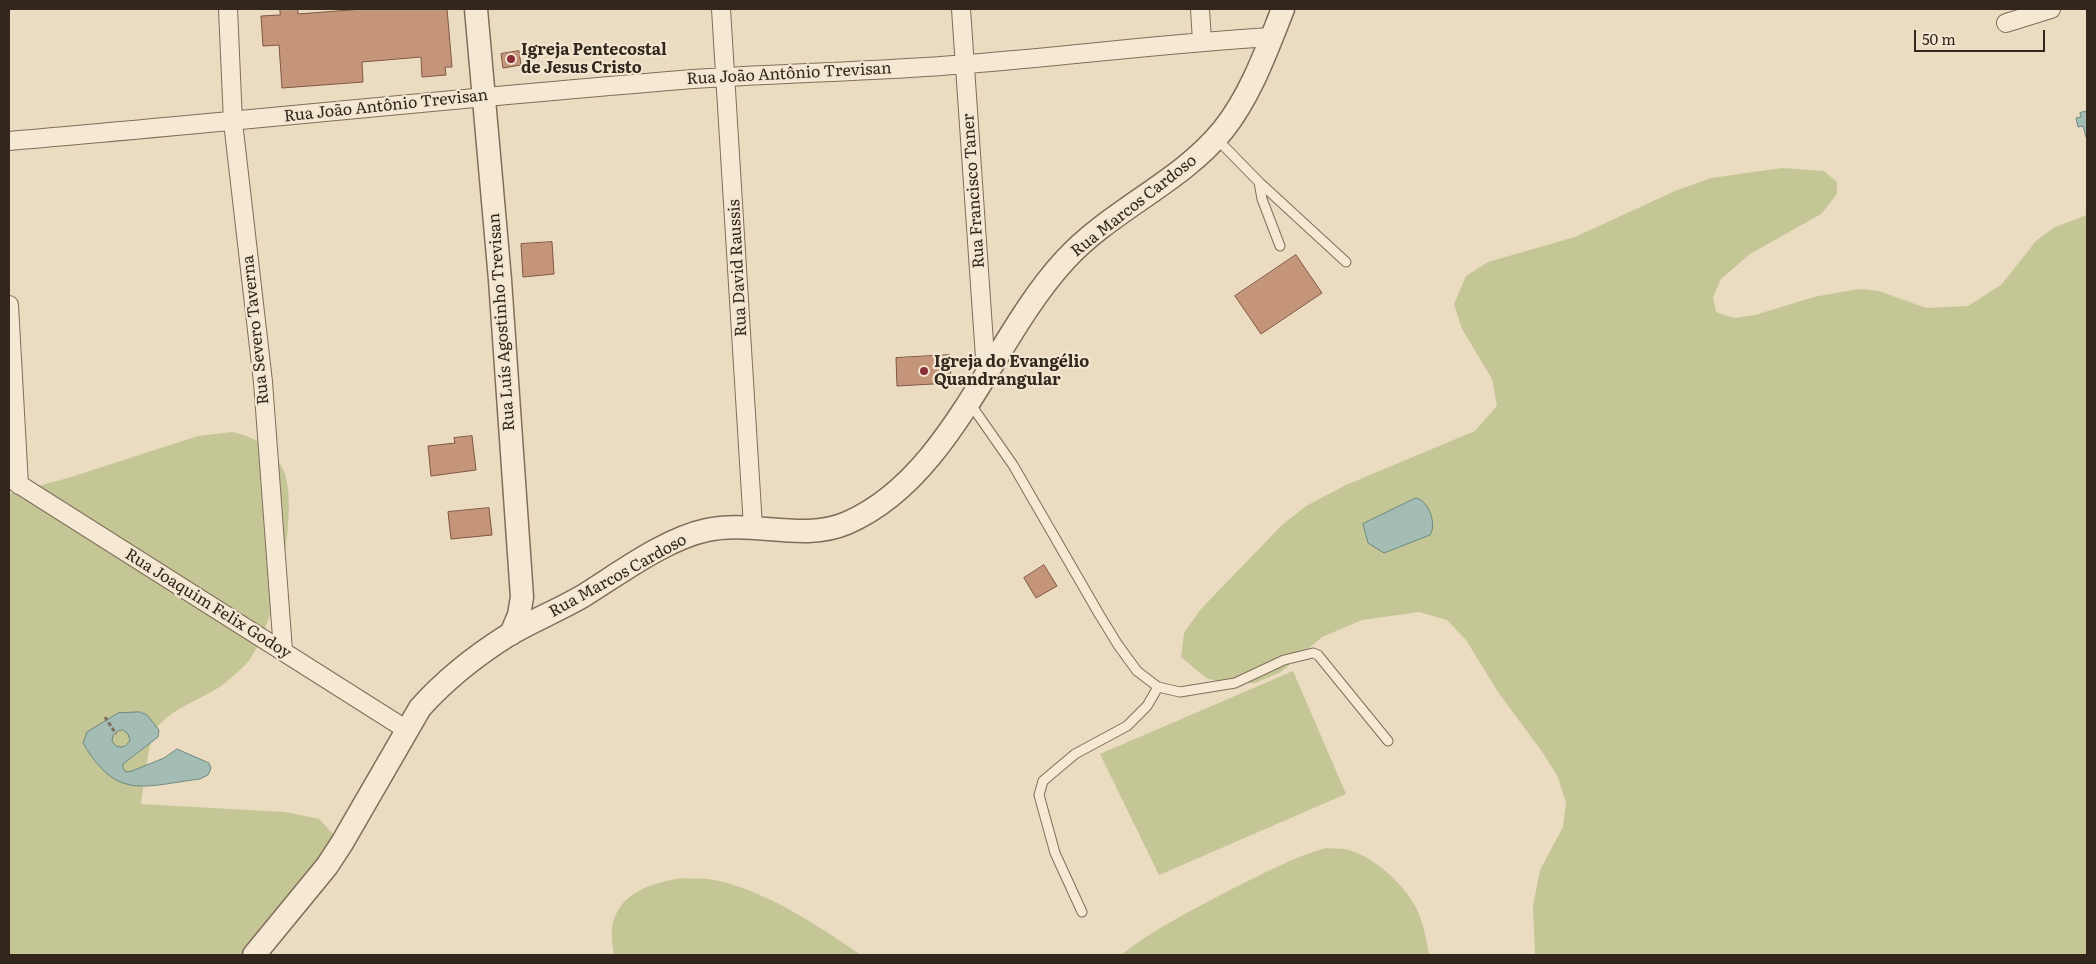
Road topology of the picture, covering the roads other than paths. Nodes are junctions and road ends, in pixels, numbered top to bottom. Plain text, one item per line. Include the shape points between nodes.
1 (228, 9) edge
2 (476, 9) edge
3 (721, 9) edge
4 (961, 9) edge
5 (1200, 9) edge
6 (1283, 9) edge
7 (2051, 9) edge
8 (2006, 23) dead end
9 (1271, 37) junction
10 (1202, 41) junction
11 (965, 64) junction
12 (726, 77) junction
13 (484, 96) junction
14 (233, 122) junction
15 (1216, 138) junction
16 (9, 141) edge
17 (1259, 182) junction
18 (1280, 246) dead end
19 (1346, 262) dead end
20 (9, 305) edge
21 (986, 372) junction
22 (969, 402) junction
23 (14, 482) edge
24 (753, 527) junction
25 (511, 634) junction
26 (283, 651) junction
27 (1158, 687) junction
28 (407, 730) junction
29 (1388, 741) dead end
30 (1082, 912) dead end
31 (254, 955) edge

1 - 14 street, Rua Severo Taverna
2 - 13 street, Rua Luís Agostinho Trevisan
3 - 12 street, Rua David Raussis
4 - 11 street, Rua Francisco Taner
5 - 10 street
6 - 9 street, Rua Marcos Cardoso
7 - 8 street
9 - 10 street, Rua João Antônio Trevisan
9 - 15 street, Rua Marcos Cardoso via 1244,98
10 - 11 street, Rua João Antônio Trevisan
11 - 12 street, Rua João Antônio Trevisan
11 - 21 street, Rua Francisco Taner
12 - 13 street, Rua João Antônio Trevisan
12 - 24 street, Rua David Raussis
13 - 14 street, Rua João Antônio Trevisan
13 - 25 street, Rua Luís Agostinho Trevisan via 522,597
14 - 16 street, Rua João Antônio Trevisan
14 - 26 street, Rua Severo Taverna via 263,382
15 - 17 lane
15 - 21 street, Rua Marcos Cardoso via 1191,162 1077,247 1052,275
17 - 18 lane
17 - 19 lane
20 - 23 street
21 - 22 street, Rua Marcos Cardoso
22 - 24 street, Rua Marcos Cardoso via 909,478 876,506 847,523 817,530
22 - 27 lane via 1013,464 1118,645 1137,671
23 - 26 street, Rua Joaquim Felix Godoy
24 - 25 street, Rua Marcos Cardoso via 726,527 694,534 641,560 557,611
25 - 28 street, Rua Marcos Cardoso via 433,693
26 - 28 street, Rua Joaquim Felix Godoy
27 - 29 lane via 1180,692 1235,683 1284,660 1313,653 1318,655
27 - 30 lane via 1147,706 1127,726 1075,754 1043,781 1039,795 1055,853
28 - 31 street, Rua Marcos Cardoso via 327,866

